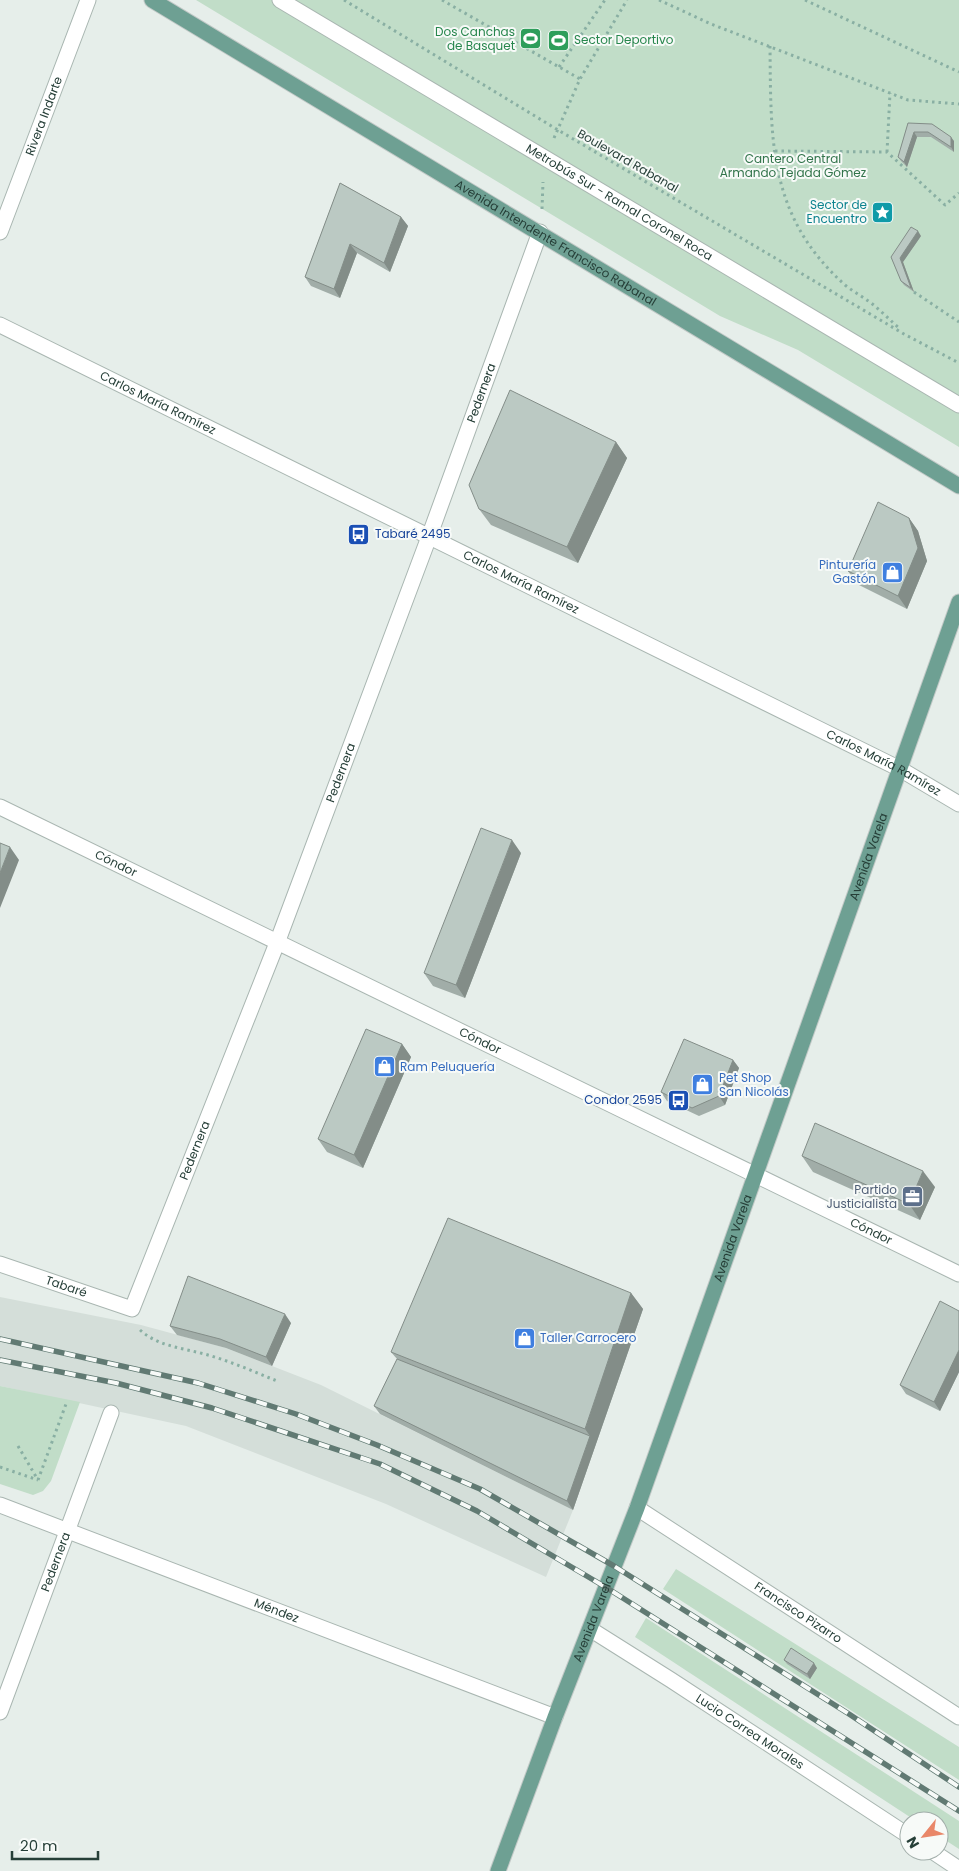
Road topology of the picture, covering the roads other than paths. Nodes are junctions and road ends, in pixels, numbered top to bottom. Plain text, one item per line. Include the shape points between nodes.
1 (88, 0) edge
2 (152, 0) edge
3 (280, 0) edge
4 (0, 232) edge
5 (540, 232) junction
6 (0, 325) edge
7 (959, 405) edge
8 (959, 486) edge
9 (430, 537) junction
10 (959, 602) edge
11 (900, 769) junction
12 (959, 804) edge
13 (0, 807) edge
14 (277, 943) junction
15 (754, 1176) junction
16 (0, 1264) edge
17 (959, 1274) edge
18 (132, 1309) joint
19 (111, 1413) dead end
20 (0, 1504) edge
21 (638, 1508) junction
22 (66, 1530) junction
23 (590, 1629) junction
24 (0, 1712) edge
25 (555, 1717) junction
26 (959, 1717) edge
27 (899, 1829) edge
28 (947, 1861) edge
29 (959, 1869) edge
30 (498, 1871) edge

1 - 4 street, Rivera Indarte
2 - 5 main road, Avenida Intendente Francisco Rabanal
3 - 7 street, Metrobús Sur - Ramal Coronel Roca
5 - 8 main road, Avenida Intendente Francisco Rabanal
5 - 9 street, Pedernera
6 - 9 street, Carlos María Ramírez
9 - 11 street, Carlos María Ramírez
9 - 14 street, Pedernera
10 - 11 main road, Avenida Varela
11 - 12 street, Carlos María Ramírez
11 - 15 main road, Avenida Varela
13 - 14 street, Cóndor
14 - 15 street, Cóndor
14 - 18 street, Pedernera
15 - 17 street, Cóndor
15 - 21 main road, Avenida Varela
16 - 18 street, Tabaré
19 - 22 street, Pedernera
20 - 22 street, Méndez
21 - 23 main road, Avenida Varela
21 - 26 street, Francisco Pizarro
22 - 24 street, Pedernera
22 - 25 street, Méndez
23 - 25 main road, Avenida Varela
23 - 27 street, Lucio Correa Morales
25 - 30 main road, Avenida Varela
28 - 29 street

